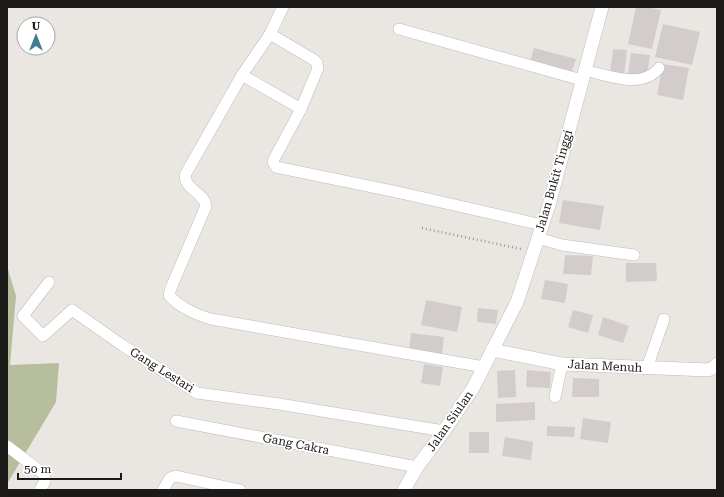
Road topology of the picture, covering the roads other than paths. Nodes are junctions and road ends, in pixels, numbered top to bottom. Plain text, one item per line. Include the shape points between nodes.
1 (283, 7) edge
2 (602, 7) edge
3 (399, 29) dead end
4 (270, 34) junction
5 (659, 68) dead end
6 (242, 75) junction
7 (583, 75) junction
8 (301, 109) junction
9 (542, 226) junction
10 (538, 238) junction
11 (634, 255) dead end
12 (49, 282) dead end
13 (664, 319) dead end
14 (492, 350) junction
15 (562, 364) junction
16 (717, 364) edge
17 (484, 367) junction
18 (647, 368) junction
19 (555, 398) dead end
20 (176, 421) dead end
21 (444, 431) junction
22 (7, 446) edge
23 (417, 467) junction
24 (40, 490) edge
25 (164, 490) edge
26 (240, 490) edge
27 (404, 490) edge

1 - 4 street
2 - 7 street, Jalan Bukit Tinggi
3 - 7 street
4 - 6 street
4 - 8 street via 317,63 318,68
5 - 7 street via 654,74 640,79
6 - 8 street
6 - 17 street via 185,175 185,181 205,201 206,206 170,288 169,295 172,299 194,313 211,319
7 - 9 street, Jalan Bukit Tinggi
8 - 9 street via 274,159 274,165 279,169 397,192
9 - 10 street, Jalan Bukit Tinggi
10 - 11 street via 562,245
10 - 14 street, Jalan Bukit Tinggi via 517,302
12 - 21 street, Gang Lestari via 23,316 43,336 72,310 197,393
13 - 18 street
14 - 15 street, Jalan Menuh
14 - 17 street, Jalan Siulan
15 - 18 street, Jalan Menuh
15 - 19 street
16 - 18 street, Jalan Menuh via 708,370
17 - 21 street, Jalan Siulan
20 - 23 street, Gang Cakra
21 - 23 street, Jalan Siulan
22 - 24 street via 42,472 45,481
23 - 27 street, Jalan Siulan
25 - 26 street via 170,478 176,476

